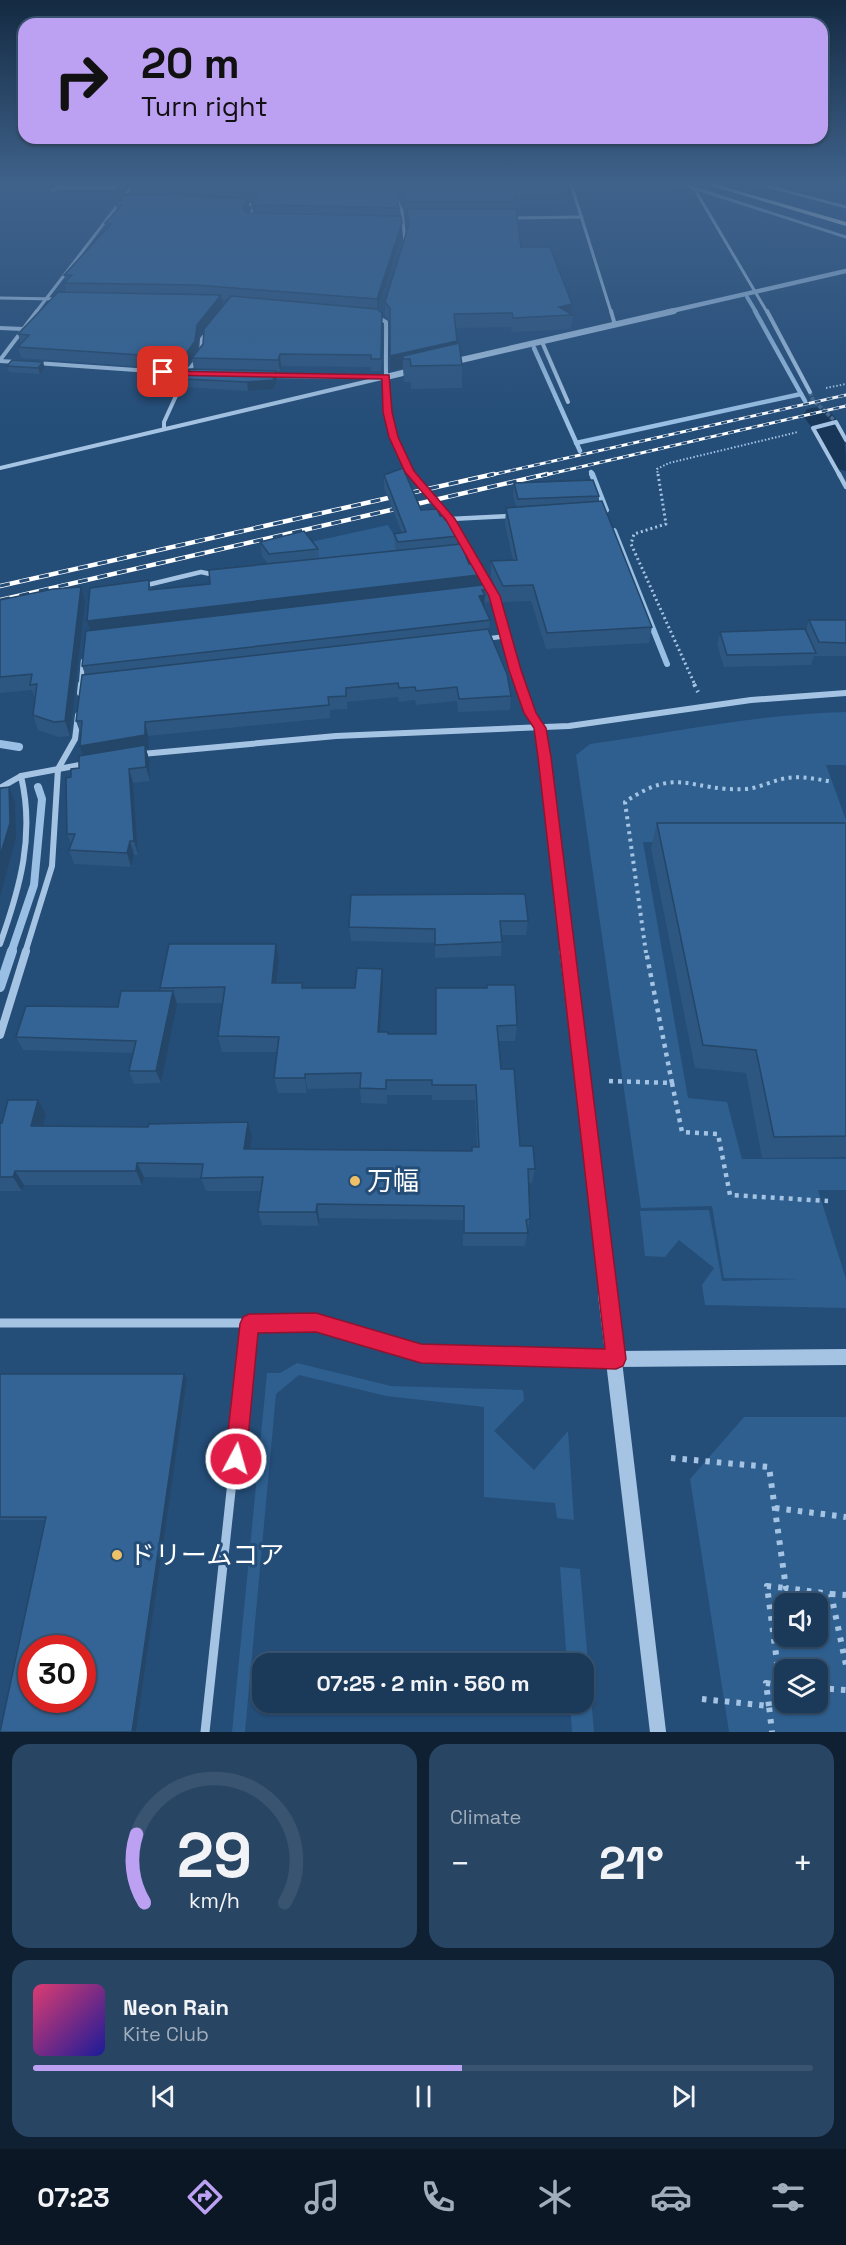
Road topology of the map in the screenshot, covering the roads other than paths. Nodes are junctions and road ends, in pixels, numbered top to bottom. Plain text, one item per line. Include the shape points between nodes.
1 (73, 265) edge
2 (597, 265) edge
3 (740, 265) edge
4 (846, 271) edge
5 (756, 291) junction
6 (0, 298) edge
7 (47, 299) junction
8 (59, 299) edge
9 (384, 311) edge
10 (368, 315) edge
11 (379, 316) junction
12 (216, 321) edge
13 (615, 325) junction
14 (0, 328) edge
15 (24, 329) junction
16 (542, 342) junction
17 (0, 360) edge
18 (23, 363) edge
19 (35, 363) edge
20 (441, 364) edge
21 (419, 369) edge
22 (186, 374) junction
23 (198, 374) edge
24 (268, 376) edge
25 (386, 377) junction
26 (810, 392) tunnel mouth
27 (568, 402) dead end
28 (164, 429) junction
29 (846, 440) edge
30 (0, 468) edge
31 (846, 487) edge
32 (518, 516) edge
33 (450, 519) junction
34 (469, 552) junction
35 (457, 553) edge
36 (480, 572) edge
37 (226, 577) edge
38 (486, 582) edge
39 (134, 588) edge
40 (492, 592) junction
41 (480, 593) edge
42 (507, 636) junction
43 (471, 640) edge
44 (84, 651) edge
45 (93, 682) edge
46 (81, 684) junction
47 (846, 693) edge
48 (540, 728) junction
49 (136, 755) edge
50 (91, 763) edge
51 (58, 769) junction
52 (21, 776) junction
53 (0, 788) edge
54 (0, 944) edge
55 (0, 1035) edge
56 (0, 1323) edge
57 (249, 1324) junction
58 (846, 1358) edge
59 (616, 1359) junction
60 (205, 1732) edge
61 (658, 1732) edge

1 - 7 street
2 - 13 street
3 - 5 street
4 - 5 street
5 - 13 street
5 - 26 street
6 - 7 street
7 - 8 street
7 - 15 street
9 - 11 street
10 - 11 street
11 - 25 street via 386,322
12 - 22 street via 202,339 201,354
13 - 16 street
14 - 15 street
15 - 17 street
16 - 20 street
16 - 27 street
17 - 18 street
19 - 22 street
21 - 25 street
22 - 23 street
22 - 28 street
24 - 25 street
25 - 28 street
25 - 33 street via 387,412 393,437 410,472
28 - 30 street
29 - 31 street via 836,422 815,428
32 - 33 street
33 - 34 street
34 - 35 street
34 - 36 street
37 - 39 street via 201,573
38 - 40 street
40 - 41 street
40 - 42 street
42 - 43 street
42 - 48 street via 530,713
44 - 46 street
45 - 46 street
46 - 51 street via 75,739
47 - 48 street via 751,700 607,723
48 - 49 street via 336,736
48 - 59 street
50 - 51 street
51 - 52 street
51 - 55 street via 52,866
52 - 53 street
52 - 54 street via 28,797 25,859 21,885
56 - 57 street
57 - 59 street via 316,1323 421,1354
57 - 60 street
58 - 59 street
59 - 61 street

